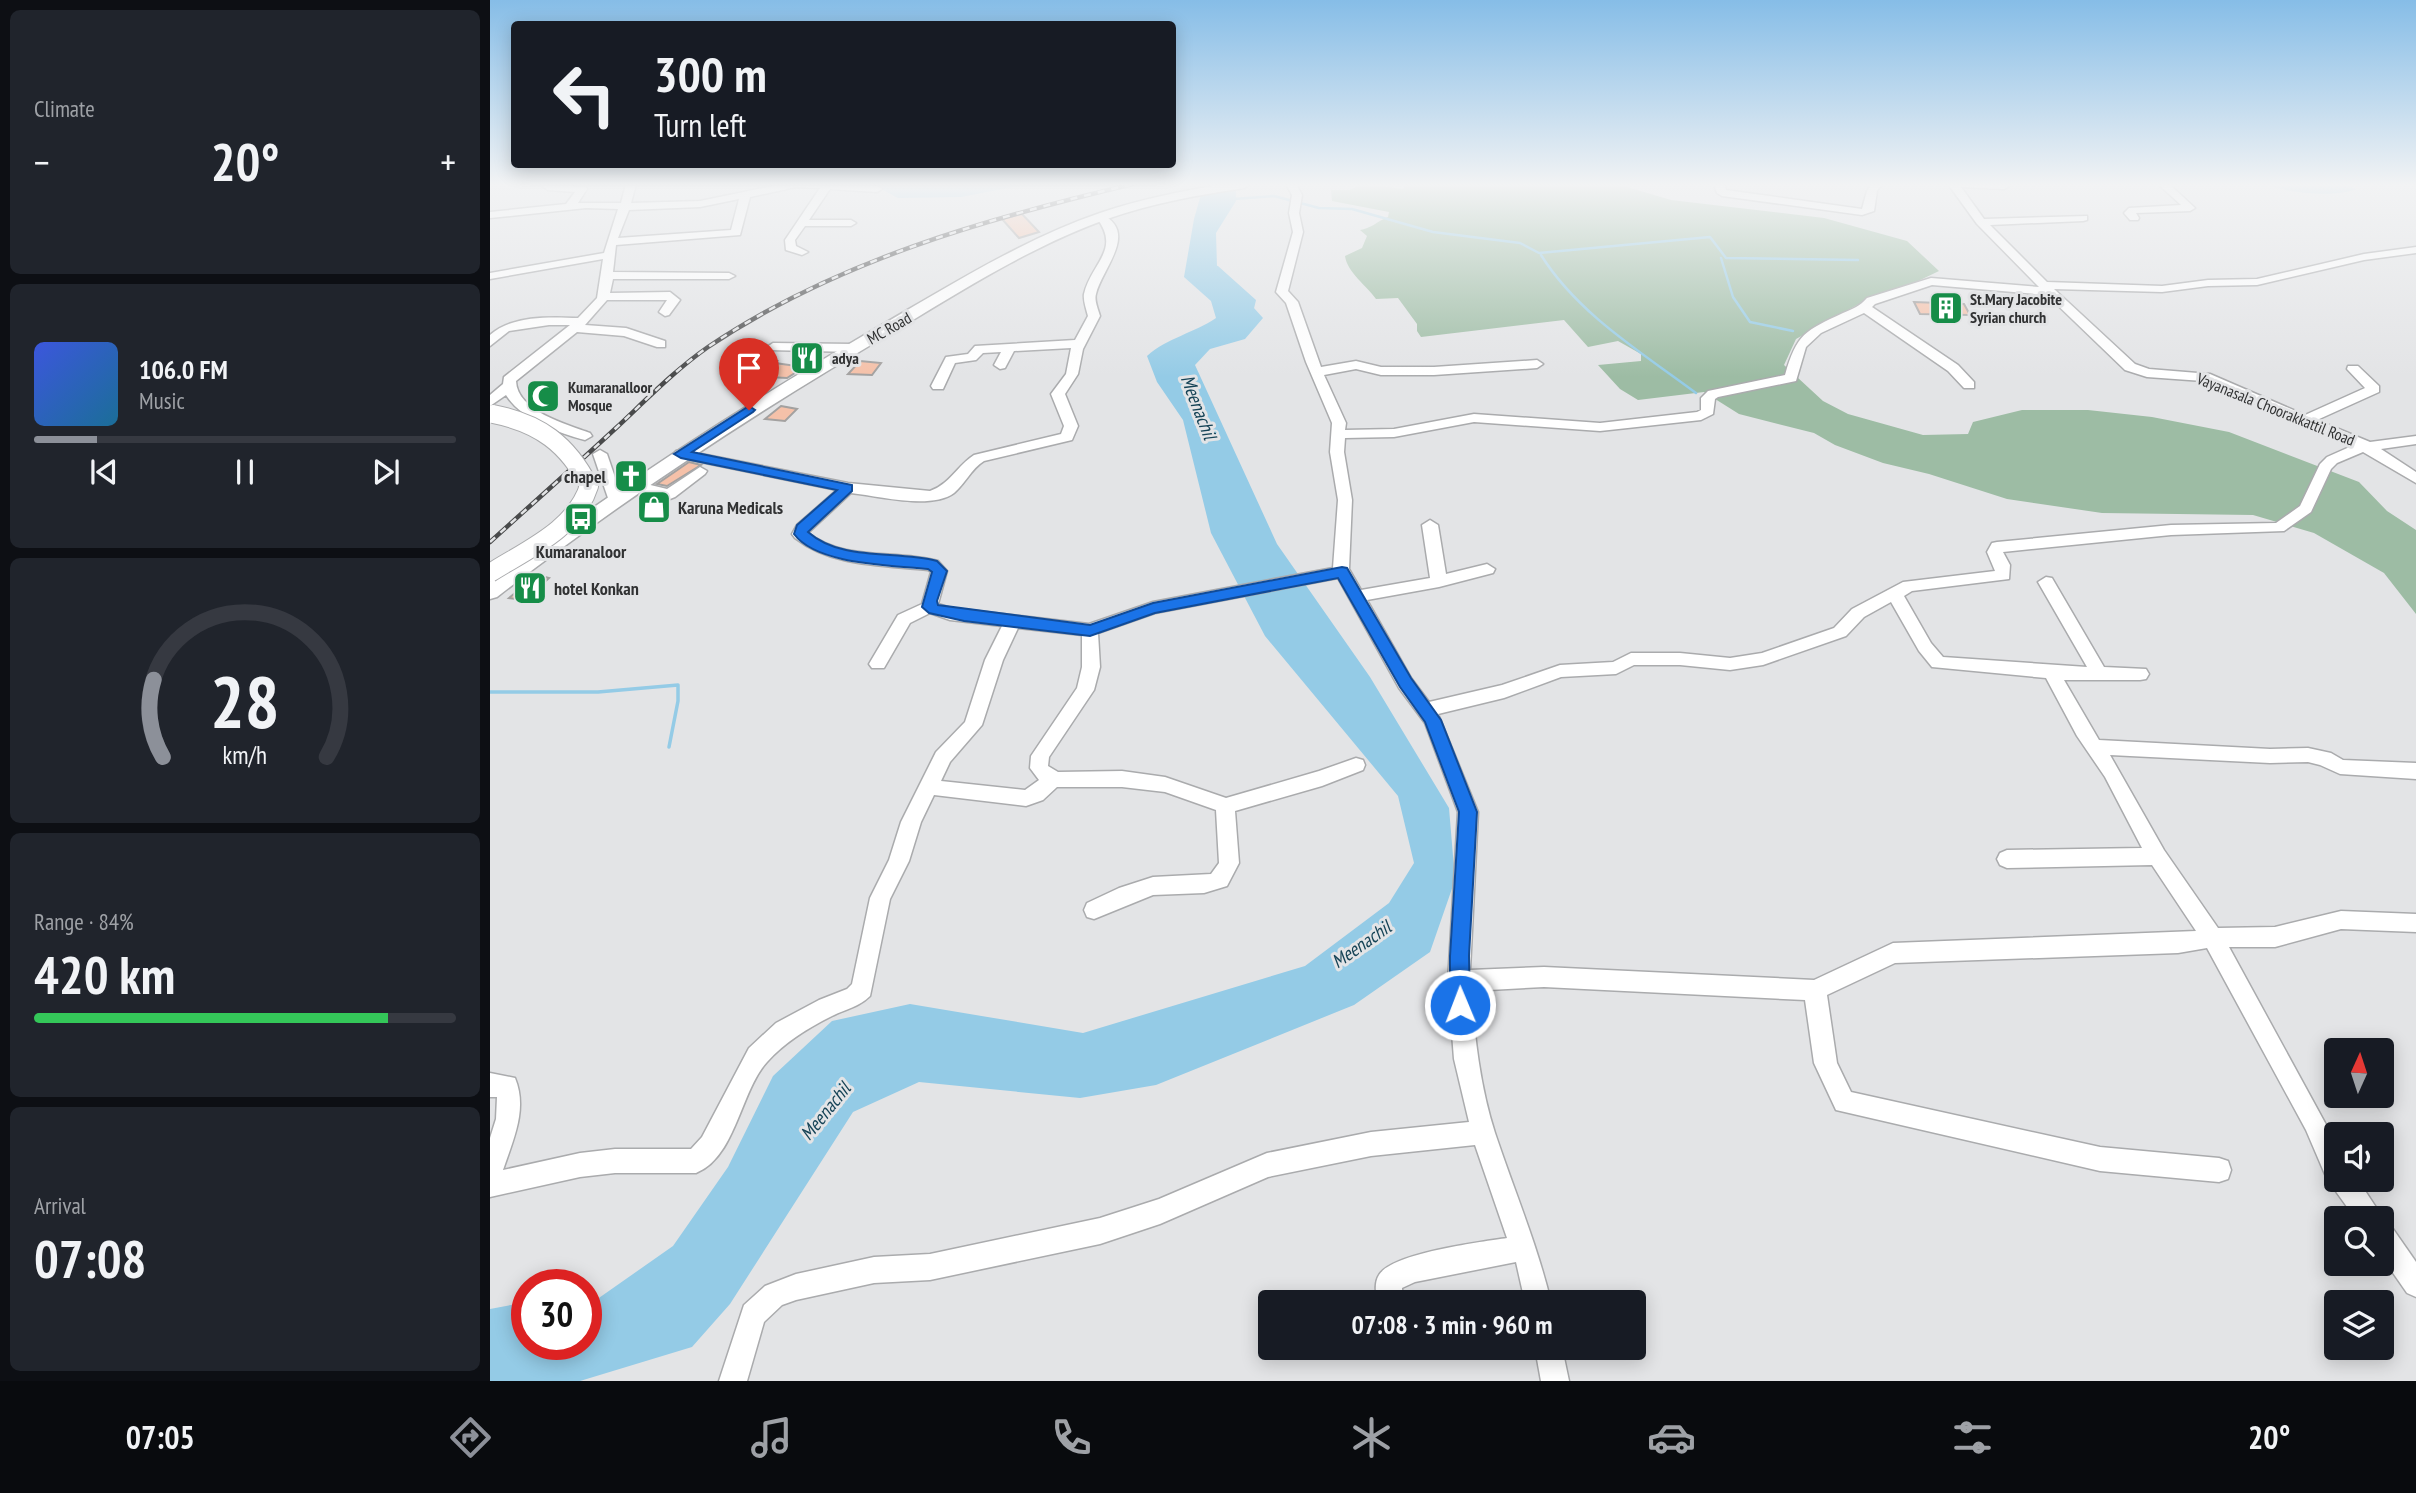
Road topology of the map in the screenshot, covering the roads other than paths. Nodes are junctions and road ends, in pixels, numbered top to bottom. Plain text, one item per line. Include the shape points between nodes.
1 (614, 248) edge
2 (791, 248) edge
3 (1034, 248) edge
4 (1111, 248) edge
5 (1295, 248) edge
6 (2007, 248) edge
7 (610, 249) junction
8 (2416, 250) edge
9 (802, 252) dead end
10 (605, 275) junction
11 (490, 276) edge
12 (730, 276) dead end
13 (2047, 289) junction
14 (603, 298) junction
15 (1865, 308) junction
16 (666, 312) dead end
17 (577, 325) junction
18 (490, 328) edge
19 (505, 328) junction
20 (490, 342) edge
21 (661, 344) dead end
22 (1080, 344) junction
23 (1011, 346) junction
24 (773, 347) dead end
25 (853, 348) junction
26 (1537, 364) dead end
27 (1000, 365) dead end
28 (2353, 369) dead end
29 (1317, 372) junction
30 (1969, 385) dead end
31 (939, 386) dead end
32 (507, 387) junction
33 (492, 415) edge
34 (2305, 419) junction
35 (555, 424) junction
36 (1339, 435) junction
37 (585, 436) dead end
38 (2416, 440) edge
39 (2367, 446) junction
40 (600, 454) dead end
41 (681, 454) junction
42 (700, 471) dead end
43 (2416, 479) edge
44 (634, 486) junction
45 (848, 488) junction
46 (615, 498) junction
47 (1430, 525) dead end
48 (1487, 569) dead end
49 (1342, 572) junction
50 (490, 573) edge
51 (1439, 582) junction
52 (2046, 582) dead end
53 (490, 592) edge
54 (1894, 593) junction
55 (1356, 596) junction
56 (929, 607) junction
57 (1013, 621) junction
58 (1090, 630) junction
59 (878, 664) dead end
60 (2052, 673) junction
61 (2099, 673) junction
62 (2140, 674) dead end
63 (1425, 710) junction
64 (2094, 747) junction
65 (1356, 765) dead end
66 (2416, 771) edge
67 (1053, 779) junction
68 (927, 787) junction
69 (1225, 806) junction
70 (2157, 856) junction
71 (2007, 859) dead end
72 (1094, 910) dead end
73 (2416, 923) edge
74 (2213, 938) junction
75 (1459, 981) junction
76 (1815, 990) junction
77 (490, 1085) edge
78 (1483, 1132) junction
79 (2324, 1144) edge
80 (2219, 1170) dead end
81 (490, 1171) edge
82 (490, 1185) edge
83 (1524, 1248) junction
84 (2394, 1253) edge
85 (2416, 1284) edge
86 (1390, 1290) edge
87 (1535, 1290) edge
88 (1551, 1360) edge
89 (733, 1381) edge
90 (1555, 1381) edge

1 - 7 street
2 - 9 street
3 - 25 main road, MC Road
4 - 22 street via 1089,296 1094,316
5 - 29 street via 1282,292 1292,302
6 - 13 street, Vayanasala Choorakkattil Road
7 - 10 street
7 - 11 street
8 - 13 street via 2257,282 2162,289
10 - 12 street
10 - 14 street
13 - 15 street via 1931,281 1871,301
13 - 34 street, Vayanasala Choorakkattil Road via 2136,370 2205,377
14 - 16 street via 670,296 674,300
14 - 17 street
15 - 30 street via 1953,368
15 - 36 street via 1817,330 1800,346 1791,379 1713,394 1702,416 1600,427 1474,418 1394,433
17 - 19 street via 549,321
17 - 21 street via 626,332
17 - 32 street via 509,380
18 - 19 street
19 - 20 street
22 - 23 street
22 - 45 street via 1072,374 1058,394 1071,426 1067,438 979,458 948,489 932,496
23 - 27 street
23 - 31 street via 979,349 972,357 950,360
24 - 25 street
25 - 41 main road, MC Road
26 - 29 street via 1434,371 1381,371 1356,365
28 - 34 street via 2374,389
29 - 36 street via 1337,414
32 - 33 street
32 - 35 street via 540,418
33 - 35 street via 534,435 547,434
33 - 50 main road, bridge via 526,422 554,442 589,486 583,505 569,519
34 - 39 street, Vayanasala Choorakkattil Road
35 - 37 street
36 - 49 street via 1337,452 1345,500
38 - 39 street
39 - 43 street, Vayanasala Choorakkattil Road
39 - 54 street via 2332,460 2306,509 2279,528 2171,530 1997,547 2003,575 1942,580
40 - 46 street
41 - 44 main road, MC Road
41 - 45 street
42 - 44 street via 670,494
44 - 46 main road, MC Road
45 - 56 street via 800,534 812,544 835,551 932,565 939,571
46 - 53 main road, MC Road
47 - 51 street
48 - 51 street
49 - 55 street
49 - 58 street via 1153,608
51 - 55 street
52 - 61 street
54 - 60 street via 1938,663
54 - 63 street via 1858,613 1840,632 1763,659 1730,664 1631,660 1616,668 1560,671 1504,691
55 - 63 street
56 - 57 street
56 - 59 street via 904,619
57 - 58 street
57 - 68 street via 994,660 973,725 943,757
58 - 67 street via 1086,691 1040,756 1039,768
60 - 61 street
60 - 64 street
61 - 62 street
63 - 75 street via 1468,812
64 - 66 street via 2308,755 2340,767
64 - 70 street
65 - 69 street
67 - 68 street via 1026,798
67 - 69 street via 1128,779 1174,786
68 - 82 street via 880,898 862,989 784,1031 757,1056 711,1146 696,1161 580,1165
69 - 72 street via 1229,863 1219,880 1159,884
70 - 71 street
70 - 74 street
73 - 74 street via 2341,920 2275,937
74 - 76 street via 1893,953
74 - 79 street
75 - 76 street via 1544,977
75 - 78 street via 1465,1059
76 - 80 street via 1824,1060 1833,1088 1844,1102 2100,1159
77 - 81 street via 507,1087 511,1101
78 - 83 street
78 - 89 street via 1371,1144 1268,1165 1100,1231 930,1267 874,1270 796,1287 774,1296 753,1314
83 - 86 street via 1422,1266 1398,1274 1389,1282
83 - 87 street
84 - 85 street
88 - 90 street

